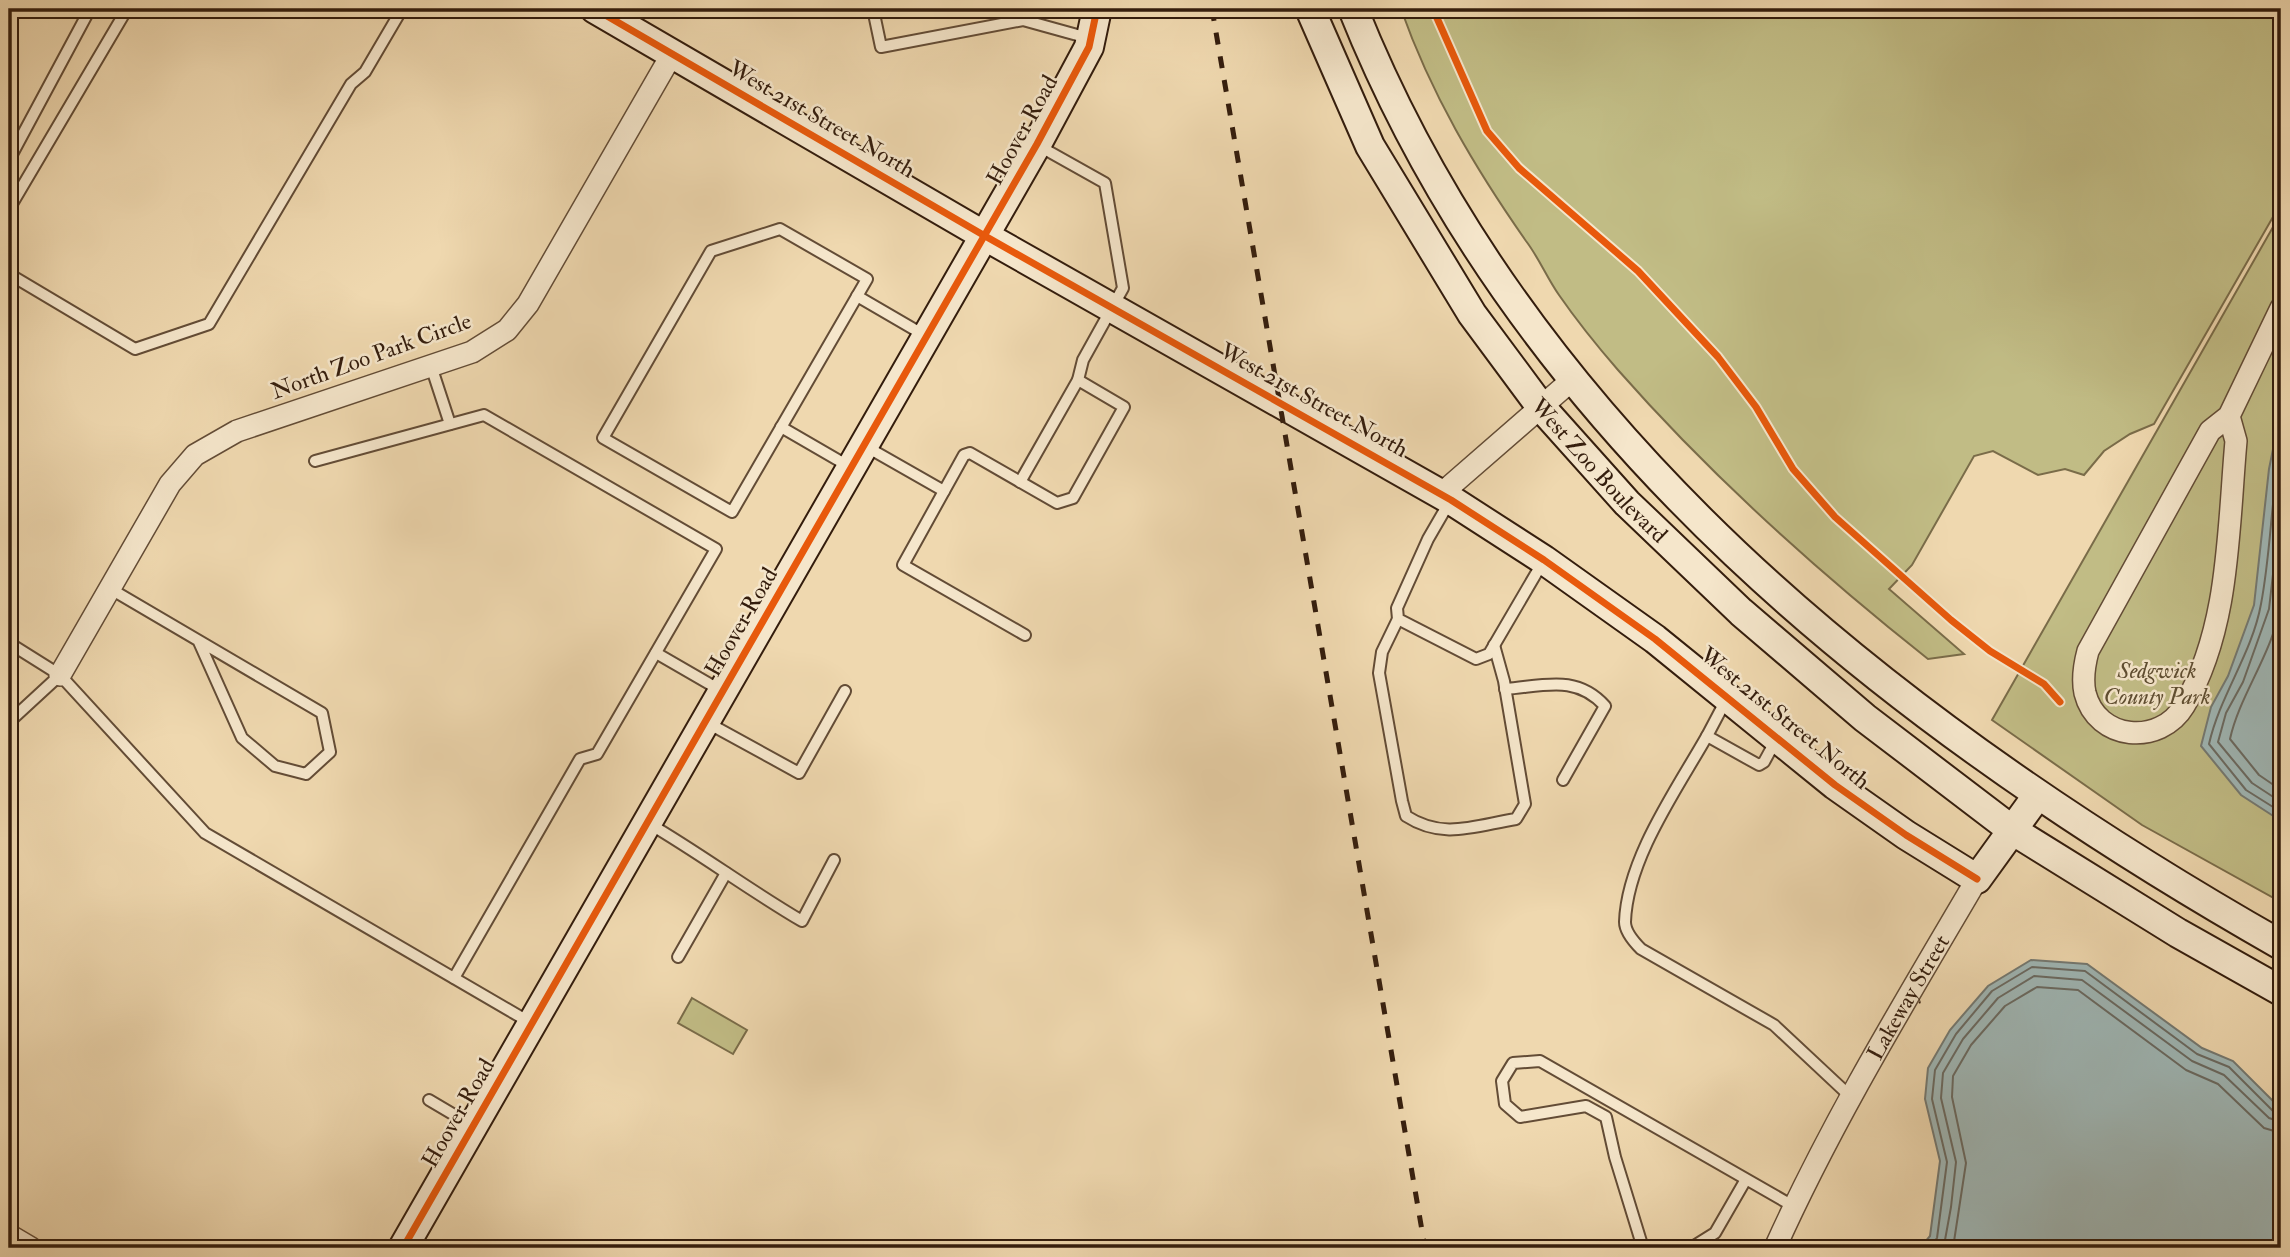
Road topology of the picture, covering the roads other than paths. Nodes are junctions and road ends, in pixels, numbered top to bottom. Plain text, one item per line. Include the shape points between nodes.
1 (90, 9) edge
2 (127, 9) edge
3 (402, 9) edge
4 (595, 9) edge
5 (873, 9) edge
6 (1097, 9) edge
7 (1311, 9) edge
8 (1353, 9) edge
9 (1023, 14) edge
10 (1091, 39) junction
11 (672, 54) junction
12 (1037, 144) junction
13 (9, 160) edge
14 (9, 209) edge
15 (985, 236) junction
16 (9, 274) edge
17 (857, 296) junction
18 (1112, 308) junction
19 (2281, 308) edge
20 (928, 337) junction
21 (430, 366) junction
22 (1078, 380) junction
23 (1572, 380) junction
24 (1541, 407) junction
25 (2229, 416) junction
26 (450, 424) junction
27 (781, 428) junction
28 (859, 457) junction
29 (314, 460) dead end
30 (1020, 482) junction
31 (944, 491) junction
32 (1446, 497) junction
33 (1544, 561) junction
34 (109, 589) junction
35 (1398, 619) junction
36 (1025, 635) dead end
37 (199, 642) junction
38 (9, 643) edge
39 (1494, 645) junction
40 (656, 653) junction
41 (60, 675) junction
42 (1505, 690) junction
43 (845, 691) dead end
44 (724, 692) junction
45 (1728, 696) junction
46 (9, 722) edge
47 (706, 722) junction
48 (1707, 736) junction
49 (1777, 738) junction
50 (1563, 780) dead end
51 (2037, 796) junction
52 (648, 823) junction
53 (2012, 830) junction
54 (834, 860) dead end
55 (726, 873) junction
56 (1977, 879) junction
57 (2281, 945) edge
58 (678, 957) dead end
59 (454, 978) junction
60 (2281, 991) edge
61 (532, 1024) junction
62 (1852, 1098) junction
63 (429, 1100) dead end
64 (473, 1126) junction
65 (1745, 1181) junction
66 (1793, 1206) junction
67 (9, 1235) edge
68 (31, 1248) edge
69 (402, 1248) edge
70 (1643, 1248) edge
71 (1690, 1248) edge
72 (1775, 1248) edge

1 - 13 lane
2 - 14 lane
3 - 16 lane via 365,72 351,84 209,324 135,349
4 - 11 street, West 21st Street North
5 - 9 lane via 881,47
6 - 10 street, Hoover Road
7 - 24 street, West Zoo Boulevard via 1370,146 1416,226 1472,314
8 - 23 street, West Zoo Boulevard via 1395,103 1449,205
9 - 10 lane
10 - 12 street, Hoover Road
11 - 15 street, West 21st Street North
11 - 21 street, North Zoo Park Circle via 528,304 507,330 481,347
12 - 15 street, Hoover Road
12 - 18 lane via 1105,183 1123,288
15 - 18 street, West 21st Street North
15 - 20 street, Hoover Road
17 - 20 lane
17 - 27 lane
17 - 27 lane via 867,279 780,229 711,250 603,438 732,512
18 - 22 lane via 1083,360
18 - 32 street, West 21st Street North
19 - 25 street
20 - 28 street, Hoover Road
21 - 26 lane
21 - 34 street, North Zoo Park Circle via 237,431 195,455 170,484
22 - 30 lane
22 - 30 lane via 1124,407 1073,498 1057,503
23 - 24 street
23 - 51 street, West Zoo Boulevard via 1683,502 1777,591 1864,666
24 - 32 street
24 - 53 street, West Zoo Boulevard via 1627,503 1741,612 1865,718
25 - 25 street via 2210,431 2088,651 2083,678 2086,696 2099,718 2131,734 2161,729 2184,706 2204,662 2221,599 2236,442
26 - 29 lane
26 - 40 lane via 484,415 716,549
27 - 28 lane
28 - 31 lane
28 - 44 street, Hoover Road
30 - 31 lane via 970,453 964,455
31 - 36 lane via 903,565
32 - 33 street, West 21st Street North
32 - 35 lane via 1397,608
33 - 39 lane
33 - 45 street, West 21st Street North
34 - 37 lane
34 - 41 street, North Zoo Park Circle
35 - 39 lane via 1476,659 1489,654
35 - 42 lane via 1382,652 1379,673 1406,816 1441,832 1516,820 1523,812
37 - 37 lane via 322,713 330,752 306,774 275,766 242,738
38 - 41 lane
39 - 42 lane
40 - 44 lane
40 - 59 lane via 597,754 580,759
41 - 46 lane
41 - 59 lane via 205,832
42 - 50 lane via 1569,683 1581,686 1605,706
43 - 47 lane via 799,773
44 - 47 street, Hoover Road
45 - 48 lane
45 - 49 street, West 21st Street North
47 - 52 street, Hoover Road
48 - 49 lane via 1759,765
48 - 62 lane via 1640,856 1625,924 1631,940 1774,1025
49 - 56 street, West 21st Street North via 1845,792
51 - 53 street, Lakeway Street
51 - 57 street
52 - 55 lane
52 - 61 street, Hoover Road
53 - 56 street, Lakeway Street
53 - 60 street
54 - 55 lane via 802,921
55 - 58 lane
56 - 62 street, Lakeway Street
59 - 61 lane
61 - 64 street, Hoover Road
62 - 66 street, Lakeway Street
63 - 64 lane
64 - 69 street, Hoover Road
65 - 66 lane
65 - 70 lane via 1540,1061 1513,1062 1502,1081 1505,1104 1520,1117 1586,1106 1606,1117
65 - 71 lane via 1714,1233
66 - 72 street, Lakeway Street
67 - 68 street

